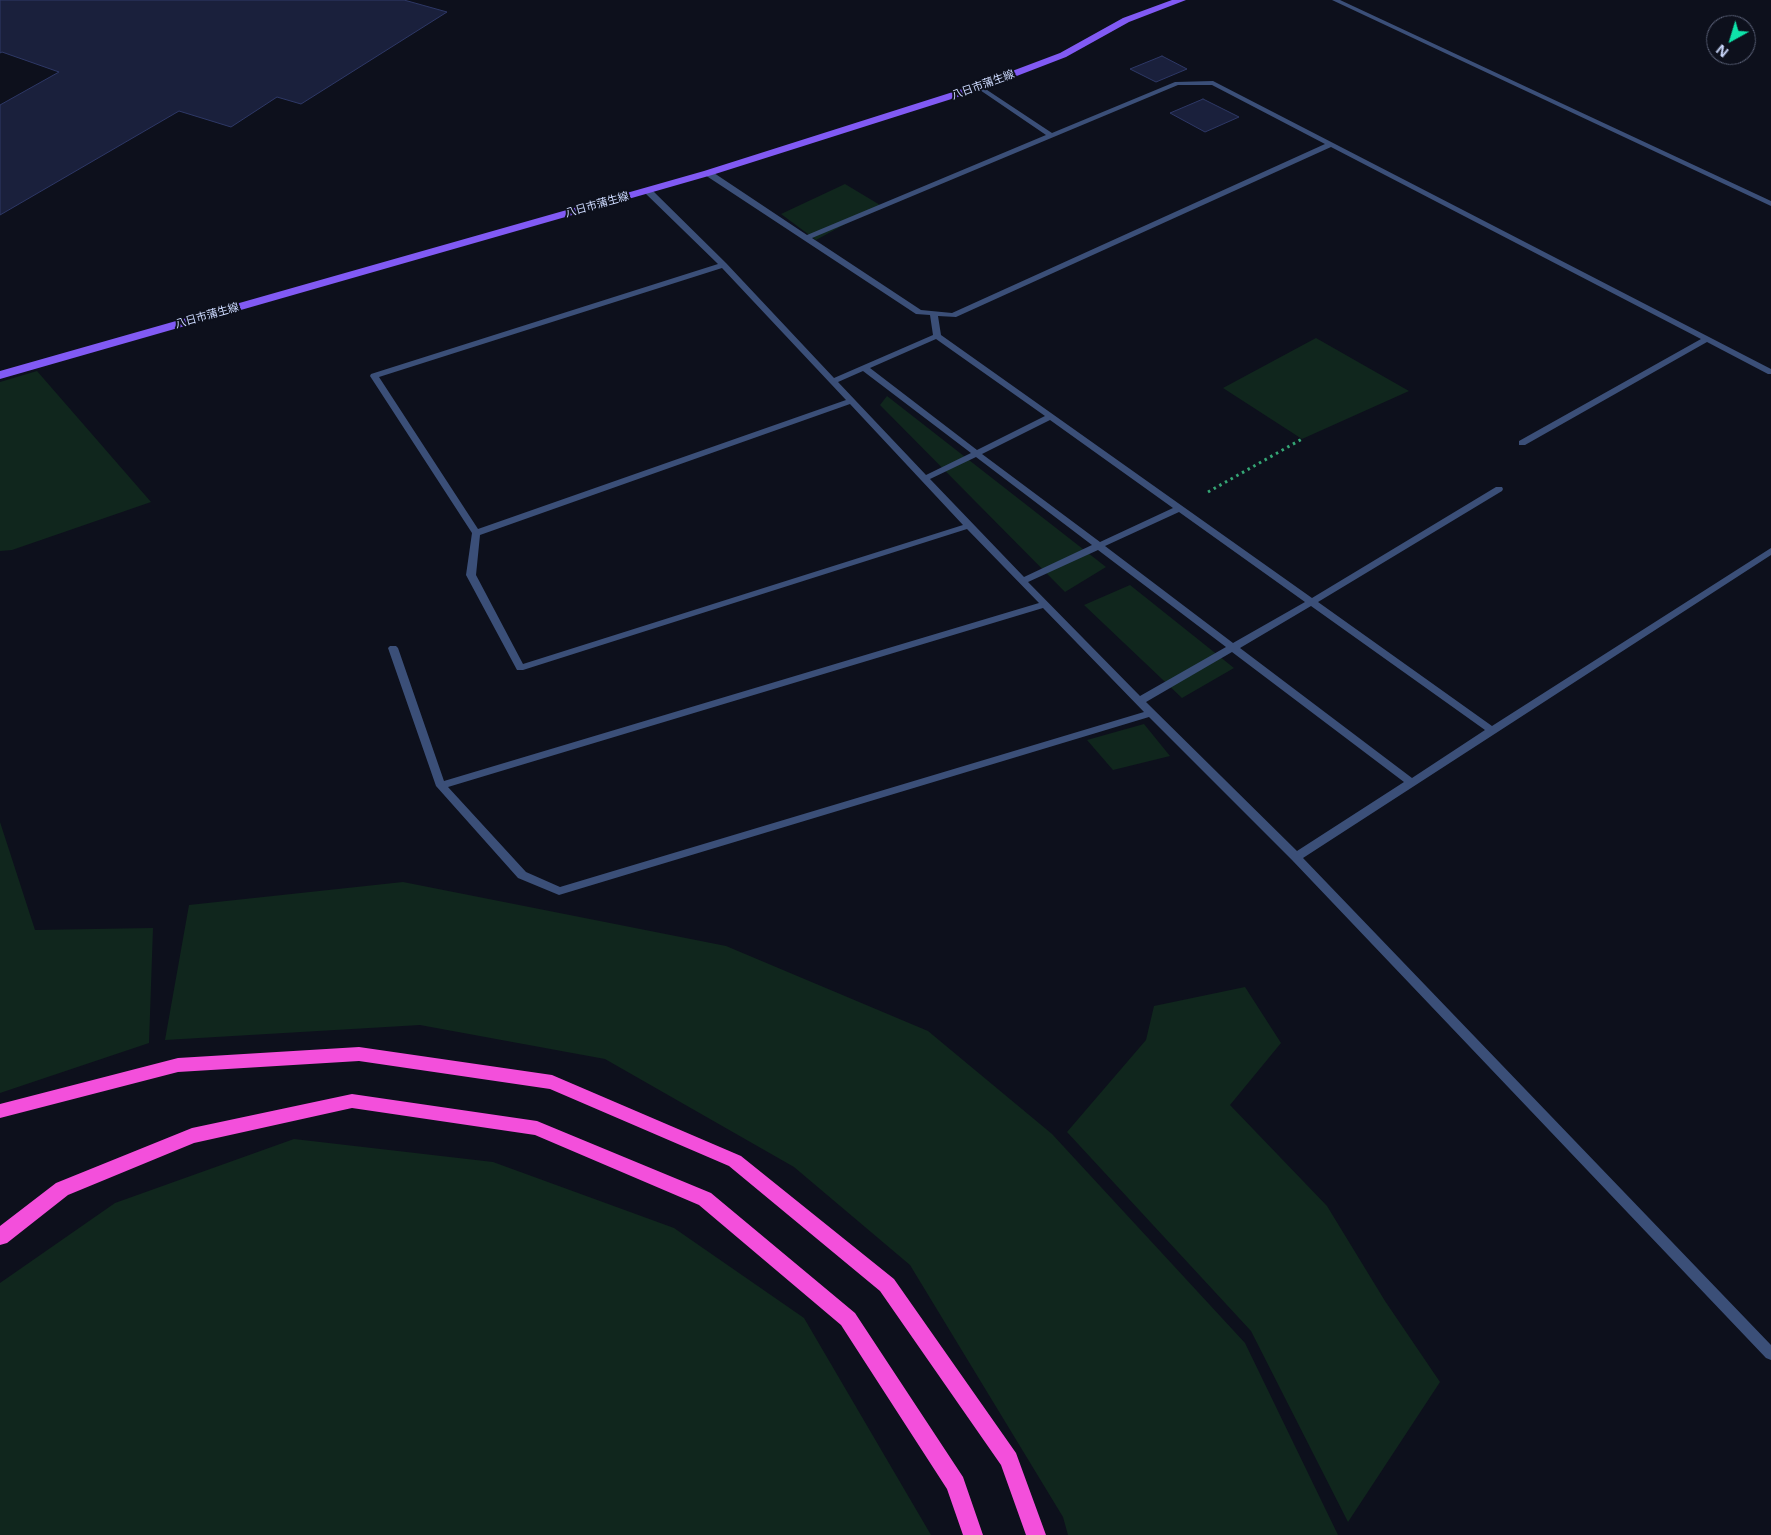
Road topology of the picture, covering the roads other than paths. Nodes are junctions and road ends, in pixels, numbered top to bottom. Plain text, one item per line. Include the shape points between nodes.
1 (1181, 0) edge
2 (1335, 0) edge
3 (979, 87) junction
4 (1051, 135) junction
5 (1331, 144) junction
6 (708, 174) junction
7 (646, 190) junction
8 (1771, 204) edge
9 (806, 238) junction
10 (723, 265) junction
11 (934, 314) junction
12 (937, 336) junction
13 (1706, 339) junction
14 (864, 368) junction
15 (1771, 372) edge
16 (0, 375) edge
17 (832, 382) junction
18 (851, 401) junction
19 (1050, 417) junction
20 (1522, 443) dead end
21 (976, 454) junction
22 (924, 479) junction
23 (1499, 488) dead end
24 (1179, 509) junction
25 (969, 526) junction
26 (476, 533) junction
27 (1098, 546) junction
28 (1771, 551) edge
29 (1022, 580) junction
30 (1310, 603) junction
31 (1046, 604) junction
32 (1232, 647) junction
33 (393, 648) dead end
34 (1139, 701) junction
35 (1151, 713) junction
36 (1493, 731) junction
37 (1412, 783) junction
38 (441, 786) junction
39 (1296, 857) junction
40 (0, 1111) edge
41 (0, 1237) edge
42 (1771, 1354) edge
43 (973, 1535) edge
44 (1036, 1535) edge

1 - 3 main road, 八日市蒲生線 via 1126,20 1063,55
2 - 8 street
3 - 4 street
3 - 6 main road, 八日市蒲生線
4 - 5 street via 1177,83 1213,82
4 - 9 street
5 - 11 street via 953,315
5 - 13 street
6 - 7 main road, 八日市蒲生線
6 - 9 street
7 - 10 street
7 - 16 main road, 八日市蒲生線
9 - 11 street via 918,312
10 - 17 street
10 - 26 street via 374,376
11 - 12 street
12 - 14 street
12 - 19 street
13 - 15 street
13 - 20 street
14 - 17 street
14 - 21 street
17 - 18 street
18 - 22 street
18 - 26 street
19 - 21 street
19 - 24 street
21 - 22 street
21 - 27 street
22 - 25 street
23 - 30 street
24 - 27 street
24 - 30 street
25 - 26 street via 520,668 471,575
25 - 29 street
27 - 29 street
27 - 32 street
28 - 36 street
29 - 31 street
30 - 32 street
30 - 36 street
31 - 34 street
31 - 38 street
32 - 34 street
32 - 37 street
33 - 38 street
34 - 35 street
35 - 38 street via 559,891 522,875
35 - 39 street
36 - 37 street
37 - 39 street
39 - 42 street
40 - 44 highway via 178,1065 359,1054 552,1082 735,1162 886,1285 1009,1460
41 - 43 highway via 62,1189 192,1136 352,1101 537,1128 705,1199 848,1319 956,1484

